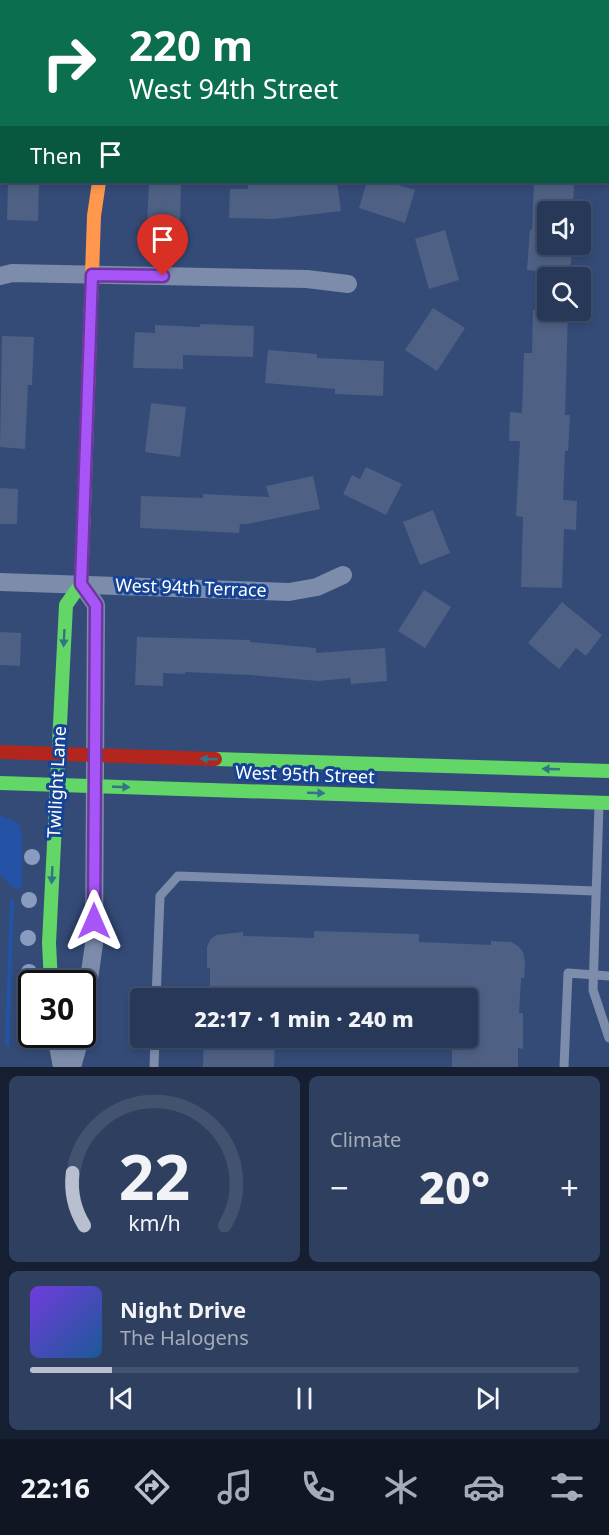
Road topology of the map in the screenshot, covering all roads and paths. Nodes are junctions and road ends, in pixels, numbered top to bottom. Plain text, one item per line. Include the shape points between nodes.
1 (99, 183) edge
2 (92, 275) junction
3 (0, 276) edge
4 (348, 284) dead end
5 (343, 576) dead end
6 (0, 582) edge
7 (81, 584) junction
8 (0, 752) edge
9 (58, 754) junction
10 (95, 756) junction
11 (609, 771) edge
12 (0, 783) edge
13 (57, 784) junction
14 (95, 786) junction
15 (604, 803) edge
16 (595, 891) junction
17 (50, 970) edge
18 (90, 970) edge
19 (594, 975) junction
20 (609, 976) edge
21 (156, 988) edge
22 (609, 1038) edge
23 (58, 1048) edge
24 (77, 1048) edge
25 (155, 1048) edge
26 (62, 1067) edge
27 (72, 1067) edge
28 (154, 1067) edge
29 (564, 1067) edge

1 - 2 main road, Twilight Lane
2 - 3 street
2 - 4 street via 307,279
2 - 7 main road, Twilight Lane
5 - 7 street, West 94th Terrace via 317,587 289,592
6 - 7 street, West 94th Terrace
7 -> 9 main road, Twilight Lane via 66,604
7 - 10 street, Twilight Lane via 96,605
8 - 9 main road, West 95th Street
9 - 10 main road, West 95th Street
9 - 13 main road, Twilight Lane
11 -> 10 main road, West 95th Street
10 - 14 street, Twilight Lane
12 - 13 main road, West 95th Street
13 - 14 main road, West 95th Street
13 -> 17 main road, Twilight Lane
14 -> 15 main road, West 95th Street
14 - 18 street, Twilight Lane via 94,944
15 - 16 lane
16 - 19 lane
16 - 21 lane via 178,876 160,896
19 - 20 lane
19 - 22 lane via 593,990
19 - 29 lane via 568,973
23 - 26 street
24 - 27 street
25 - 28 lane

